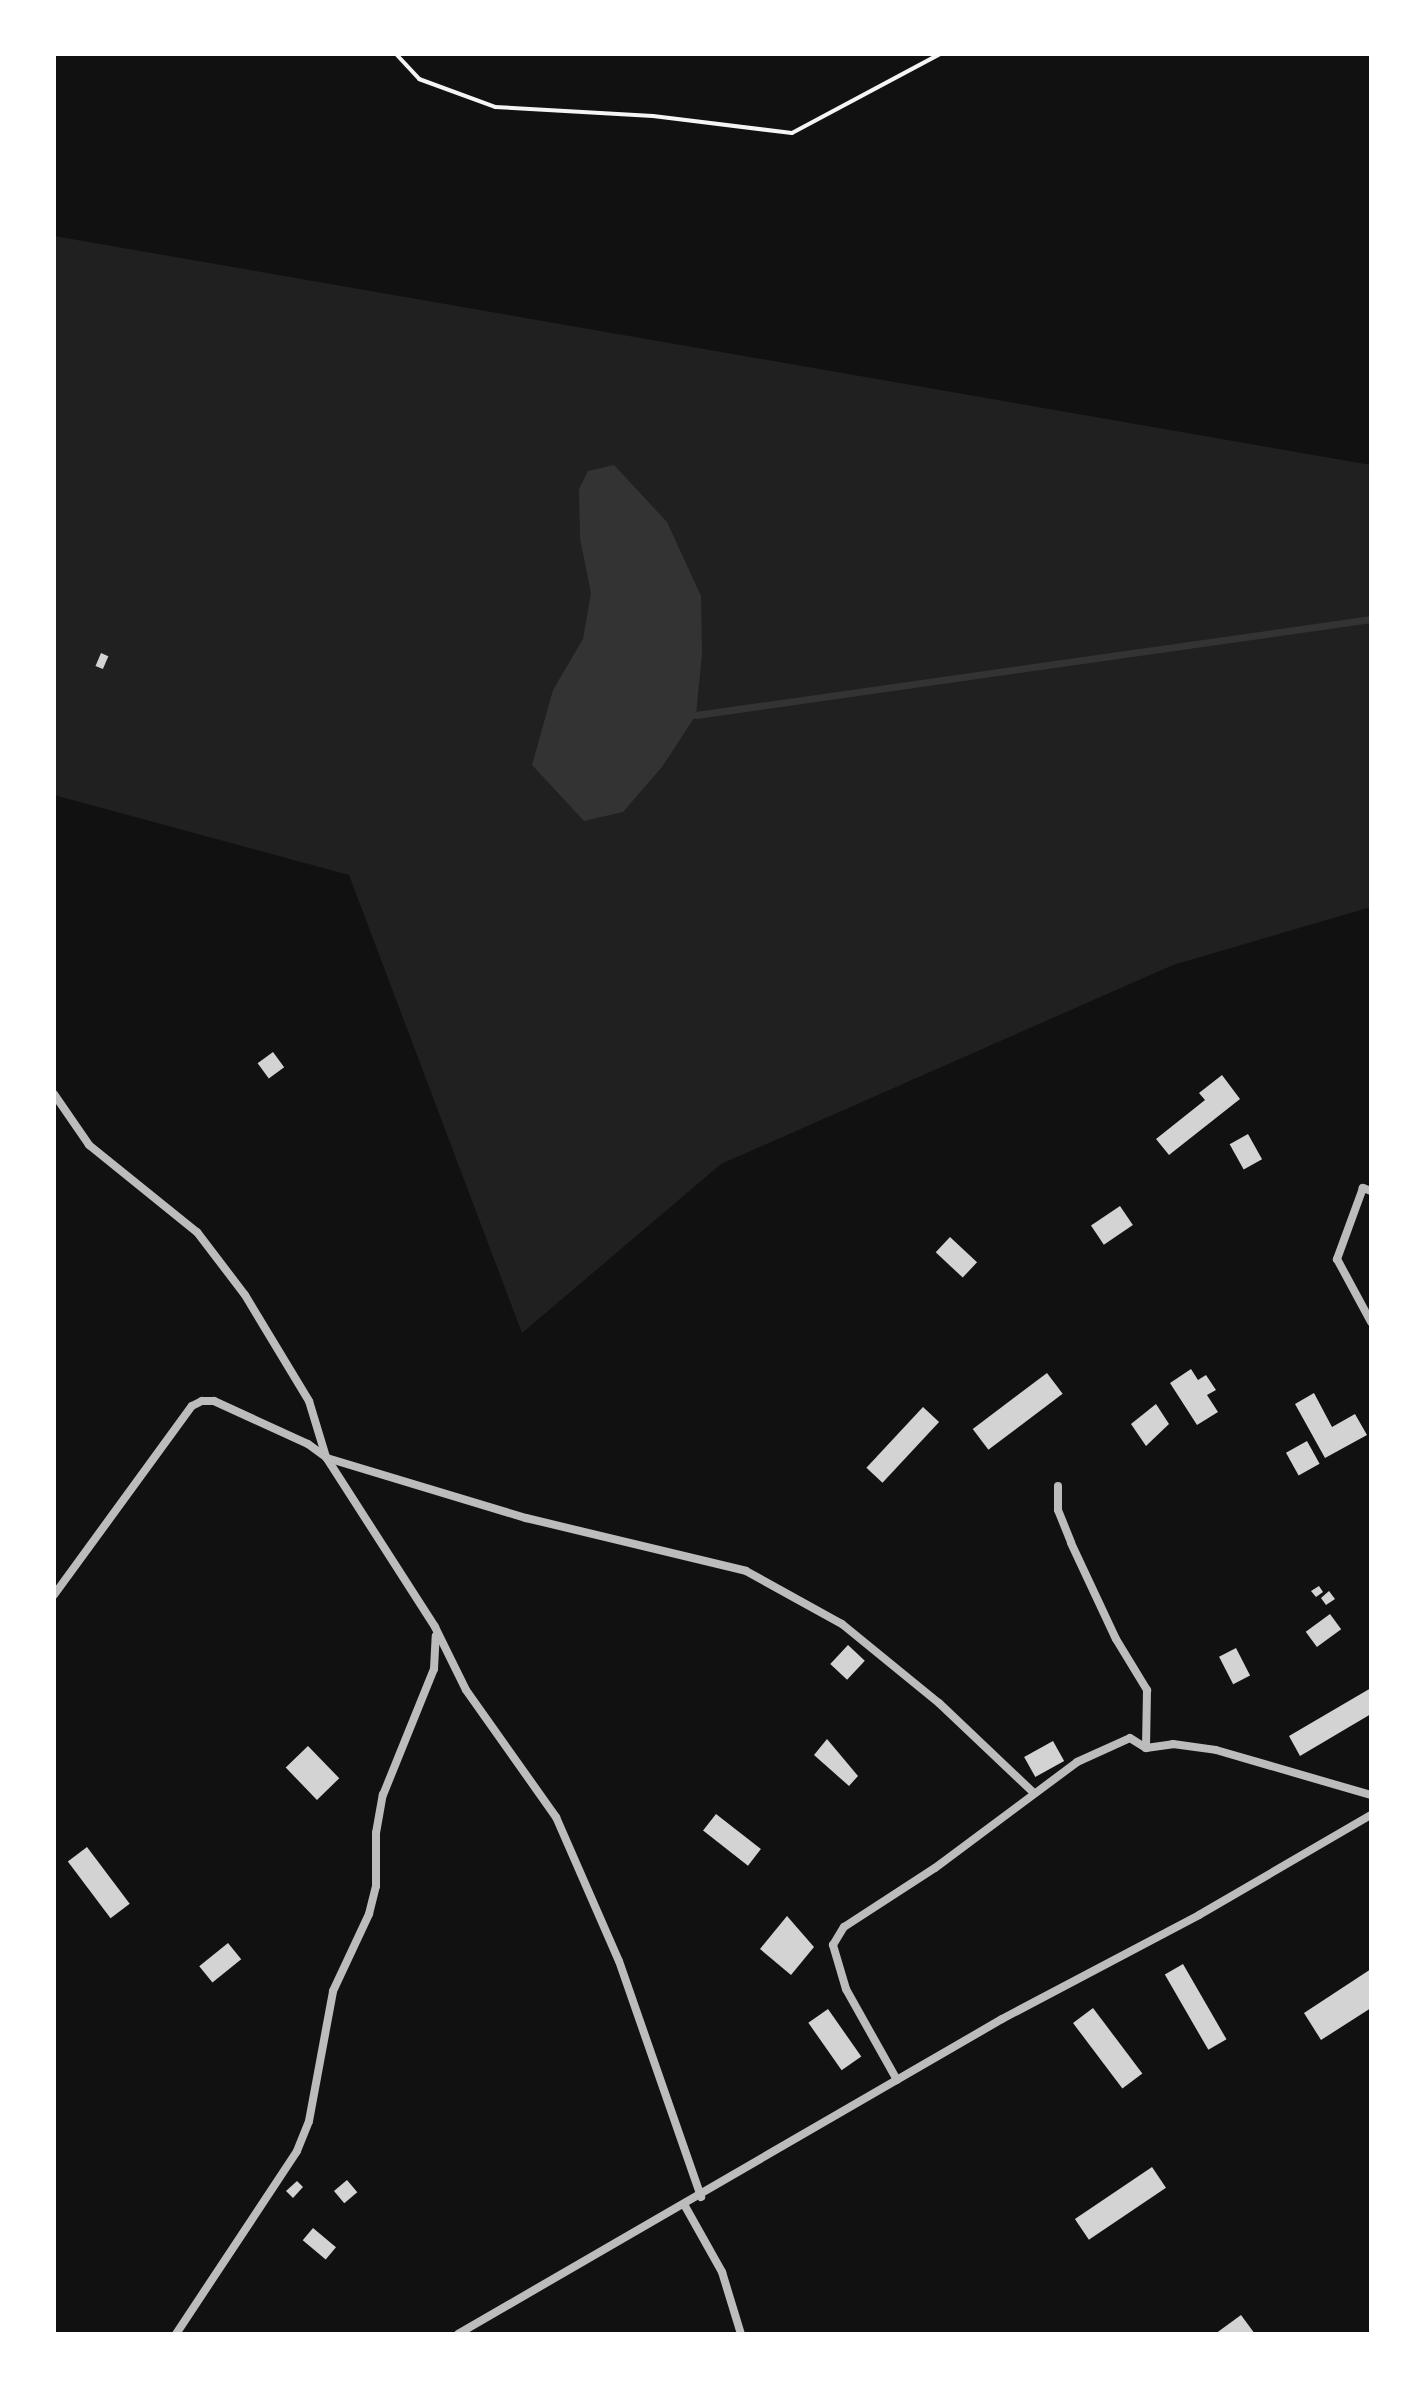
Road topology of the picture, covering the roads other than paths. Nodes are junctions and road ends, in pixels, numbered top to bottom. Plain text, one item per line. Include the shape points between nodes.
1 (54, 1094) edge
2 (1371, 1191) edge
3 (1371, 1322) edge
4 (326, 1457) junction
5 (1058, 1486) dead end
6 (54, 1595) edge
7 (435, 1627) junction
8 (1146, 1748) junction
9 (1034, 1793) junction
10 (1371, 1795) edge
11 (1371, 1815) edge
12 (897, 2080) junction
13 (701, 2197) junction
14 (685, 2206) junction
15 (176, 2334) edge
16 (458, 2334) edge
17 (741, 2334) edge

1 - 4 street via 89,1145 197,1232 245,1295 309,1401
2 - 3 street via 1363,1188 1337,1259
4 - 6 street via 214,1401 192,1406
4 - 7 street
4 - 9 street via 526,1518 746,1571 842,1624 939,1703
5 - 8 street via 1058,1510 1071,1543 1116,1639 1147,1690
7 - 13 street via 466,1690 556,1817 619,1961
7 - 15 street via 434,1669 383,1795 376,1833 376,1886 369,1914 333,1991 309,2121 297,2151
8 - 9 street via 1130,1738 1096,1752
8 - 10 street via 1173,1744 1216,1750
9 - 12 street via 935,1868 844,1927 833,1945 846,1989
11 - 12 street
12 - 13 street
13 - 14 street
14 - 16 street
14 - 17 street via 722,2272

